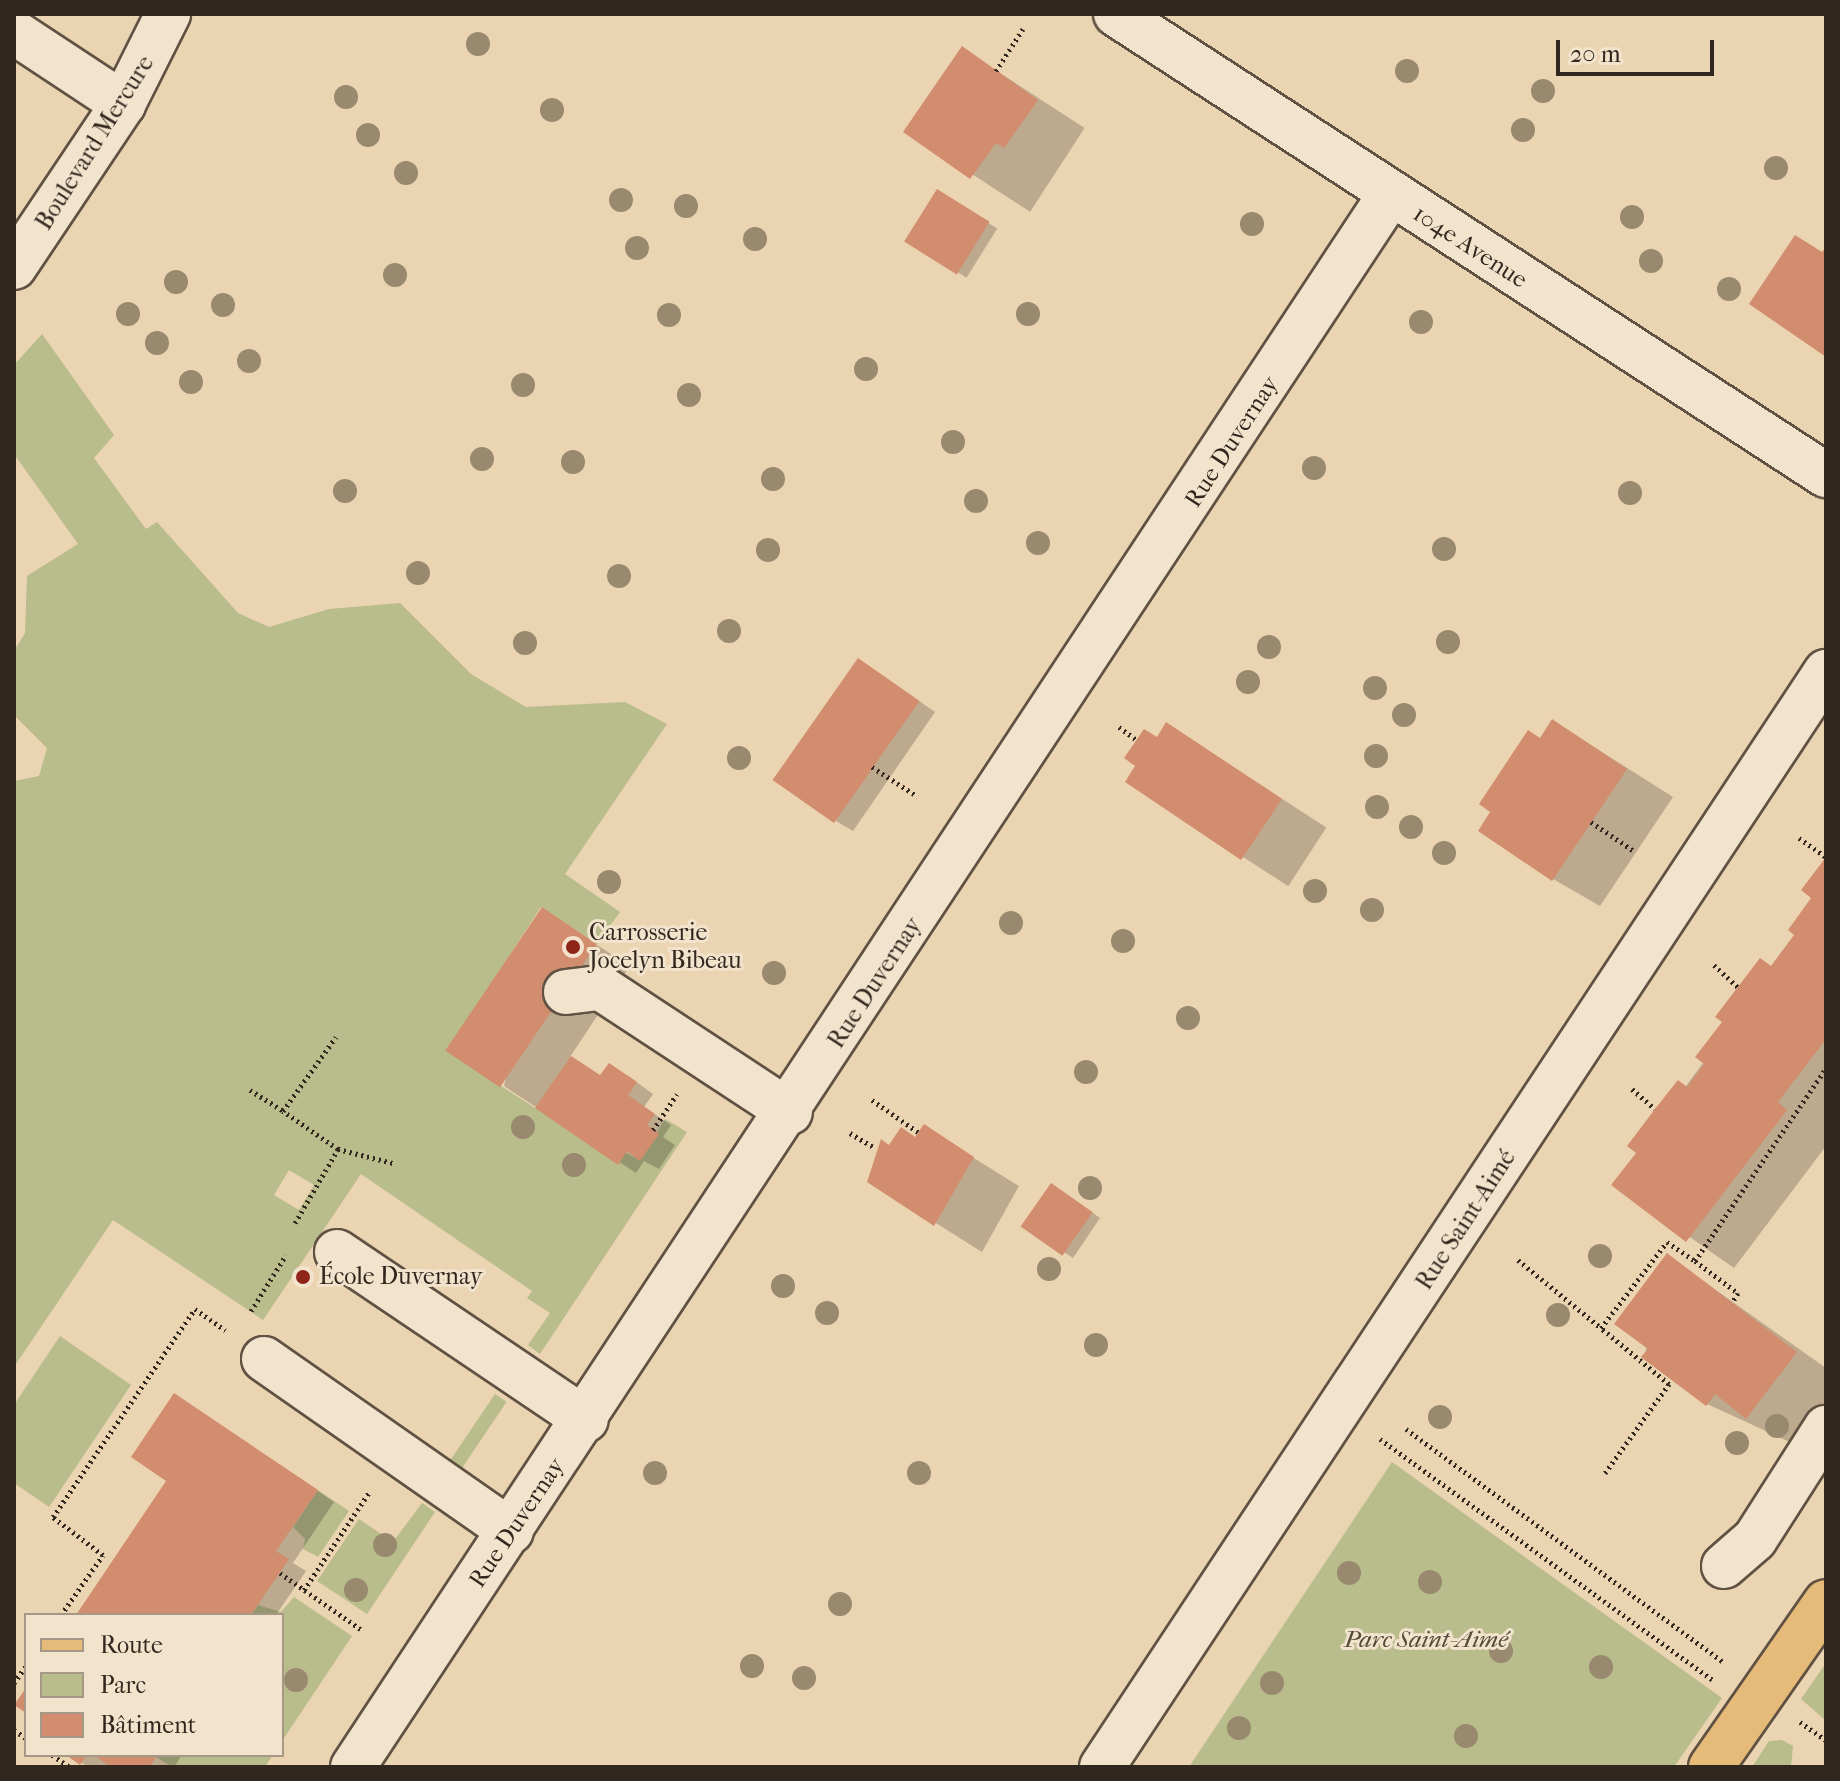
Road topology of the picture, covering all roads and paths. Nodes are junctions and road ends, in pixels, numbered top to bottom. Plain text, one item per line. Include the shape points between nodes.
1 (168, 14) edge
2 (1116, 14) edge
3 (1023, 29) dead end
4 (14, 32) edge
5 (996, 71) dead end
6 (123, 104) junction
7 (1390, 195) junction
8 (14, 267) edge
9 (1826, 475) edge
10 (1826, 672) edge
11 (1119, 727) dead end
12 (1137, 740) dead end
13 (872, 767) dead end
14 (917, 796) dead end
15 (1591, 822) dead end
16 (1799, 838) dead end
17 (1634, 851) dead end
18 (1826, 857) edge
19 (1714, 965) dead end
20 (1738, 987) dead end
21 (566, 992) dead end
22 (336, 1037) dead end
23 (1826, 1068) edge
24 (1632, 1089) dead end
25 (250, 1090) dead end
26 (872, 1100) dead end
27 (1655, 1109) dead end
28 (283, 1111) junction
29 (790, 1112) junction
30 (918, 1132) dead end
31 (850, 1133) dead end
32 (875, 1148) dead end
33 (338, 1149) junction
34 (393, 1163) dead end
35 (292, 1235) dead end
36 (288, 1247) dead end
37 (337, 1252) dead end
38 (1518, 1260) dead end
39 (1695, 1261) junction
40 (1732, 1303) dead end
41 (1601, 1328) junction
42 (247, 1340) junction
43 (586, 1420) junction
44 (1826, 1428) edge
45 (1406, 1429) dead end
46 (92, 1442) dead end
47 (101, 1448) junction
48 (1393, 1449) dead end
49 (1605, 1473) dead end
50 (353, 1517) dead end
51 (511, 1531) junction
52 (1724, 1566) dead end
53 (1562, 1571) junction
54 (280, 1573) dead end
55 (1555, 1579) dead end
56 (304, 1590) junction
57 (1826, 1602) edge
58 (62, 1613) edge
59 (363, 1631) dead end
60 (1733, 1669) dead end
61 (1725, 1680) dead end
62 (1815, 1732) dead end
63 (1826, 1740) edge
64 (64, 1758) edge
65 (70, 1767) edge
66 (353, 1767) edge
67 (1102, 1767) edge
68 (1711, 1767) edge

1 - 6 street, Boulevard Mercure
2 - 7 street, 104e Avenue
3 - 5 path
4 - 6 street
6 - 8 street, Boulevard Mercure
7 - 9 street, 104e Avenue
7 - 29 street, Rue Duvernay
10 - 67 street, Rue Saint-Aimé
11 - 12 path
13 - 14 path
15 - 17 path
16 - 18 path
19 - 20 path
21 - 29 street via 601,988
22 - 28 path
23 - 39 path
24 - 27 path
25 - 28 path
26 - 30 path
28 - 33 path
29 - 43 street, Rue Duvernay
31 - 32 path
33 - 34 path
33 - 35 path via 299,1210
36 - 42 path
37 - 43 street
38 - 41 path
39 - 40 path via 1738,1293
39 - 41 path via 1667,1242
41 - 49 path via 1670,1382
42 - 47 path via 195,1309
42 - 51 street
43 - 51 street, Rue Duvernay
44 - 52 street via 1755,1539
45 - 60 path
46 - 47 path
47 - 58 path via 53,1517 103,1555
48 - 53 path
50 - 56 path
51 - 66 street, Rue Duvernay
53 - 55 path
53 - 61 path via 1715,1681
54 - 56 path
56 - 59 path
57 - 68 main road
62 - 63 path
64 - 65 path

